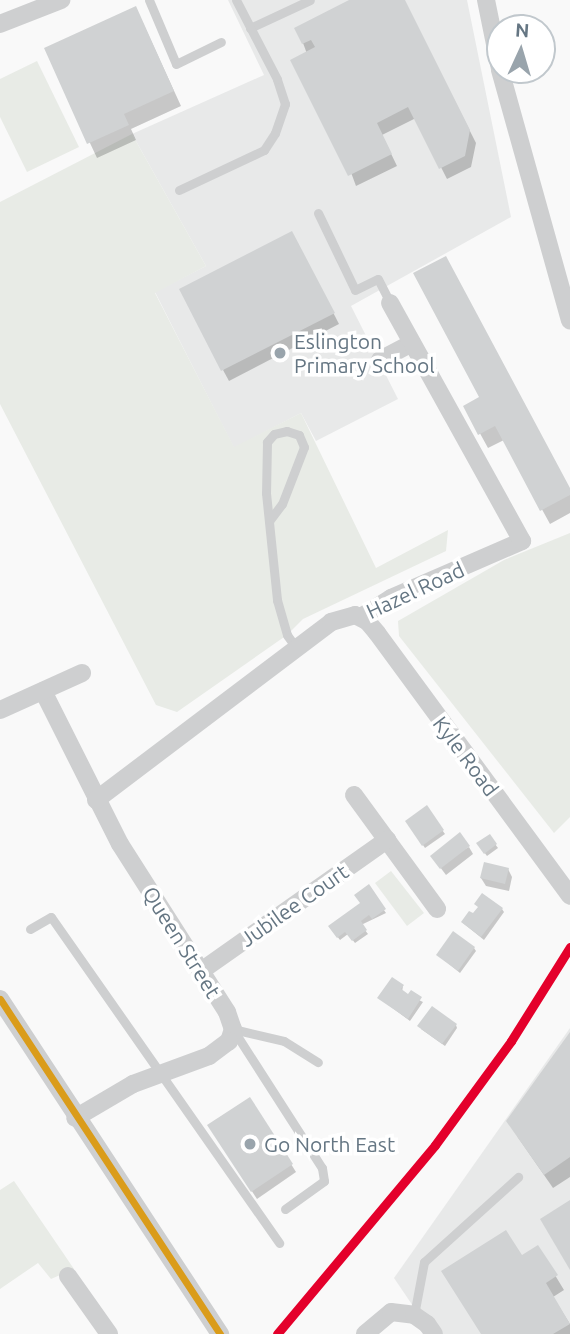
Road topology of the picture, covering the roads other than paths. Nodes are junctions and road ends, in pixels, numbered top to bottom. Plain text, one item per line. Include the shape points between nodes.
1 (149, 0) edge
2 (236, 0) edge
3 (310, 0) edge
4 (51, 2) edge
5 (0, 24) edge
6 (250, 28) junction
7 (221, 42) dead end
8 (504, 84) edge
9 (179, 190) dead end
10 (318, 213) dead end
11 (390, 303) joint
12 (570, 320) edge
13 (412, 343) junction
14 (380, 360) dead end
15 (269, 521) junction
16 (362, 617) junction
17 (297, 649) junction
18 (82, 673) dead end
19 (43, 691) junction
20 (0, 710) edge
21 (354, 795) dead end
22 (96, 800) junction
23 (387, 840) junction
24 (570, 896) edge
25 (437, 909) dead end
26 (30, 929) dead end
27 (201, 971) junction
28 (0, 999) edge
29 (233, 1030) junction
30 (318, 1062) dead end
31 (161, 1074) junction
32 (75, 1118) junction
33 (518, 1177) dead end
34 (285, 1209) dead end
35 (279, 1243) dead end
36 (68, 1276) dead end
37 (414, 1315) junction
38 (109, 1334) edge
39 (220, 1334) edge
40 (365, 1334) edge
41 (434, 1334) edge

1 - 7 lane via 176,64
2 - 6 lane
3 - 6 lane
4 - 5 street
6 - 9 lane via 285,104 275,132 264,150
8 - 12 street
10 - 11 lane via 355,290 378,279
11 - 13 street, Hazel Road
13 - 14 street
13 - 16 street, Hazel Road via 522,541 391,598
15 - 15 lane via 267,442 274,433 287,431 299,435 303,447 282,504
15 - 17 lane via 277,600 287,635
16 - 17 street, Hazel Road via 339,618
16 - 24 street, Kyle Road
17 - 22 street, Hazel Road
18 - 19 street
19 - 20 street
19 - 22 street, Queen Street
21 - 23 street
22 - 27 street, Queen Street
23 - 25 street
23 - 27 street, Jubilee Court
26 - 31 lane via 51,917
27 - 29 street, Queen Street
28 - 32 street
29 - 30 lane via 285,1041
29 - 31 street via 229,1041 209,1056
29 - 34 lane via 321,1168 324,1181
31 - 32 street via 114,1093
31 - 35 lane
32 - 39 street
33 - 37 lane via 424,1262
36 - 38 street
37 - 40 street via 391,1312
37 - 41 street

